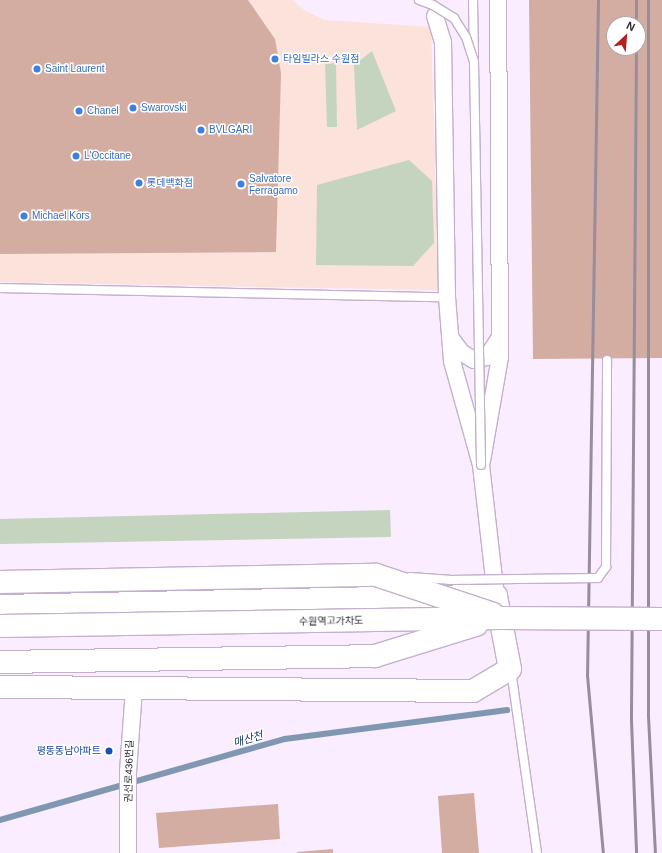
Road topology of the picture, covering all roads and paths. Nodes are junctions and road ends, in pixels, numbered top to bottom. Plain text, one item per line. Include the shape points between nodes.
1 (419, 0) edge
2 (473, 0) edge
3 (498, 0) edge
4 (435, 16) dead end
5 (474, 62) junction
6 (0, 288) edge
7 (447, 297) junction
8 (450, 336) junction
9 (500, 337) junction
10 (607, 360) dead end
11 (481, 465) junction
12 (376, 575) junction
13 (0, 582) edge
14 (496, 596) junction
15 (0, 606) edge
16 (502, 618) junction
17 (662, 619) edge
18 (0, 626) edge
19 (0, 662) edge
20 (510, 669) junction
21 (0, 687) edge
22 (134, 688) junction
23 (128, 853) edge
24 (537, 853) edge

1 - 5 lane, bridge via 454,18 466,37
2 - 5 lane, bridge
3 - 9 street
4 - 7 street via 442,42
5 - 11 lane, bridge
6 - 7 lane
7 - 8 street
8 - 9 street via 462,353 474,360 487,357
8 - 11 street via 452,362
9 - 11 street via 500,357
10 - 12 lane, bridge via 606,567 598,578 449,580
11 - 14 street
12 - 13 main road, bridge
12 - 16 main road, bridge via 476,606
14 - 15 main road
14 - 20 main road
16 - 17 main road, 수원역고가차도, bridge
16 - 18 main road, 수원역고가차도, bridge
16 - 19 main road, bridge via 375,656
20 - 22 main road via 473,691
20 - 24 lane
21 - 22 main road
22 - 23 street, 권선로436번길 via 128,772

